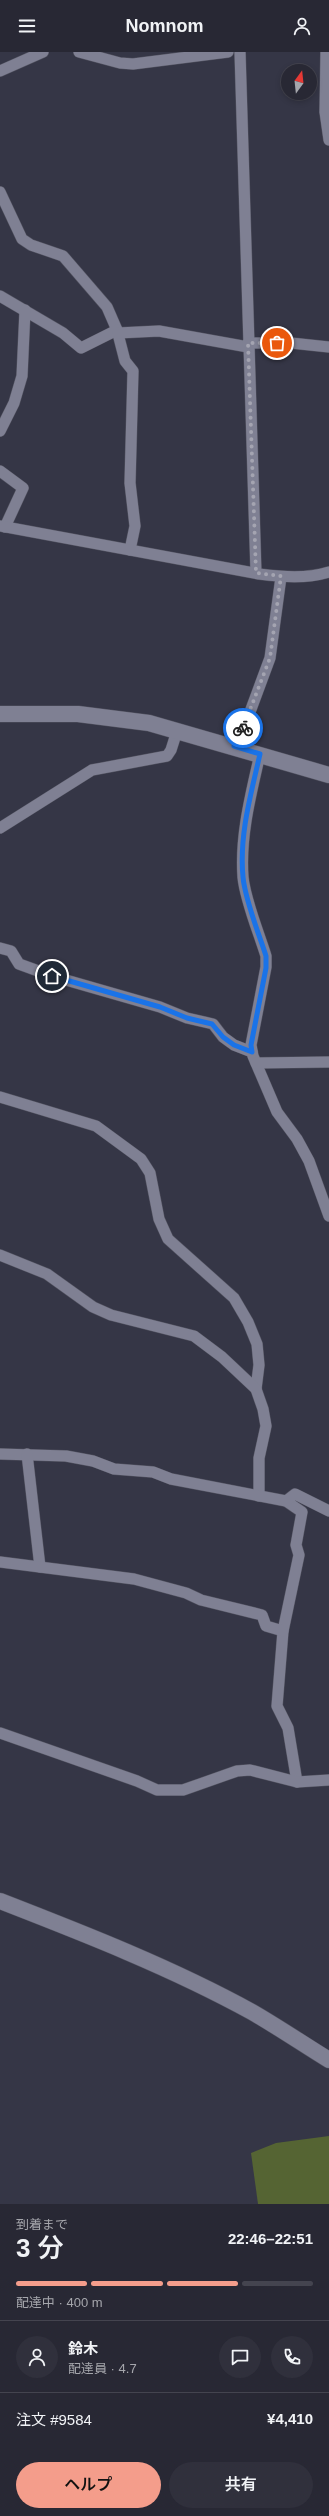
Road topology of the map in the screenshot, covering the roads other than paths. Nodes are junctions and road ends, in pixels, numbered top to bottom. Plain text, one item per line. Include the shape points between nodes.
1 (43, 52) edge
2 (79, 52) edge
3 (228, 52) edge
4 (240, 52) edge
5 (326, 52) edge
6 (0, 71) edge
7 (329, 140) edge
8 (0, 192) edge
9 (0, 296) edge
10 (24, 310) junction
11 (117, 332) junction
12 (248, 345) junction
13 (329, 347) edge
14 (0, 431) edge
15 (0, 471) edge
16 (3, 526) edge
17 (130, 550) junction
18 (329, 572) edge
19 (256, 573) junction
20 (281, 576) junction
21 (0, 714) edge
22 (177, 731) junction
23 (234, 746) junction
24 (260, 754) junction
25 (329, 774) edge
26 (0, 828) edge
27 (0, 948) edge
28 (252, 1052) junction
29 (329, 1062) edge
30 (256, 1063) junction
31 (0, 1097) edge
32 (329, 1216) edge
33 (0, 1255) edge
34 (256, 1389) junction
35 (0, 1454) edge
36 (27, 1454) junction
37 (259, 1496) junction
38 (286, 1501) junction
39 (329, 1511) edge
40 (0, 1562) edge
41 (40, 1567) junction
42 (283, 1631) junction
43 (0, 1733) edge
44 (329, 1780) edge
45 (297, 1782) junction
46 (0, 1901) edge
47 (329, 2060) edge

1 - 6 street
2 - 3 street via 133,64
4 - 12 street
5 - 7 street via 325,112
8 - 11 street via 22,239 31,245 63,256 107,307
9 - 10 street
10 - 11 street via 63,333 81,348
10 - 14 street via 22,376 14,403
11 - 12 street via 159,331
11 - 17 street via 126,361 133,371 130,483 135,526
12 - 13 street via 291,343
12 - 19 street
15 - 16 street via 23,488
16 - 17 street
17 - 19 street
18 - 20 street via 308,577
19 - 20 street
20 - 23 street via 270,658
21 - 22 street via 78,714 149,723
22 - 23 street
22 - 26 street via 167,756 92,770
23 - 24 street
24 - 25 street
24 - 28 street via 245,821 243,843 243,878 266,956
27 - 28 street via 11,951 19,964 46,974 212,1024 234,1045
28 - 30 street
29 - 30 street
30 - 32 street via 277,1112 309,1161
31 - 34 street via 96,1126 141,1159 150,1173 159,1220 168,1239 234,1298 248,1322 257,1344
33 - 34 street via 47,1274 93,1307 111,1315 194,1336 222,1357
34 - 37 street via 266,1426 259,1458
35 - 36 street
36 - 37 street via 66,1456 93,1461 114,1469 154,1472 170,1479
36 - 41 street
37 - 38 street
38 - 39 street via 295,1494
38 - 42 street via 302,1512 296,1545 300,1555
40 - 41 street
41 - 42 street via 134,1579 186,1593 201,1600 262,1615 266,1626
42 - 45 street via 277,1706 288,1728
43 - 45 street via 157,1790 183,1790 237,1771 250,1770
44 - 45 street
46 - 47 street via 93,1938 225,1999

